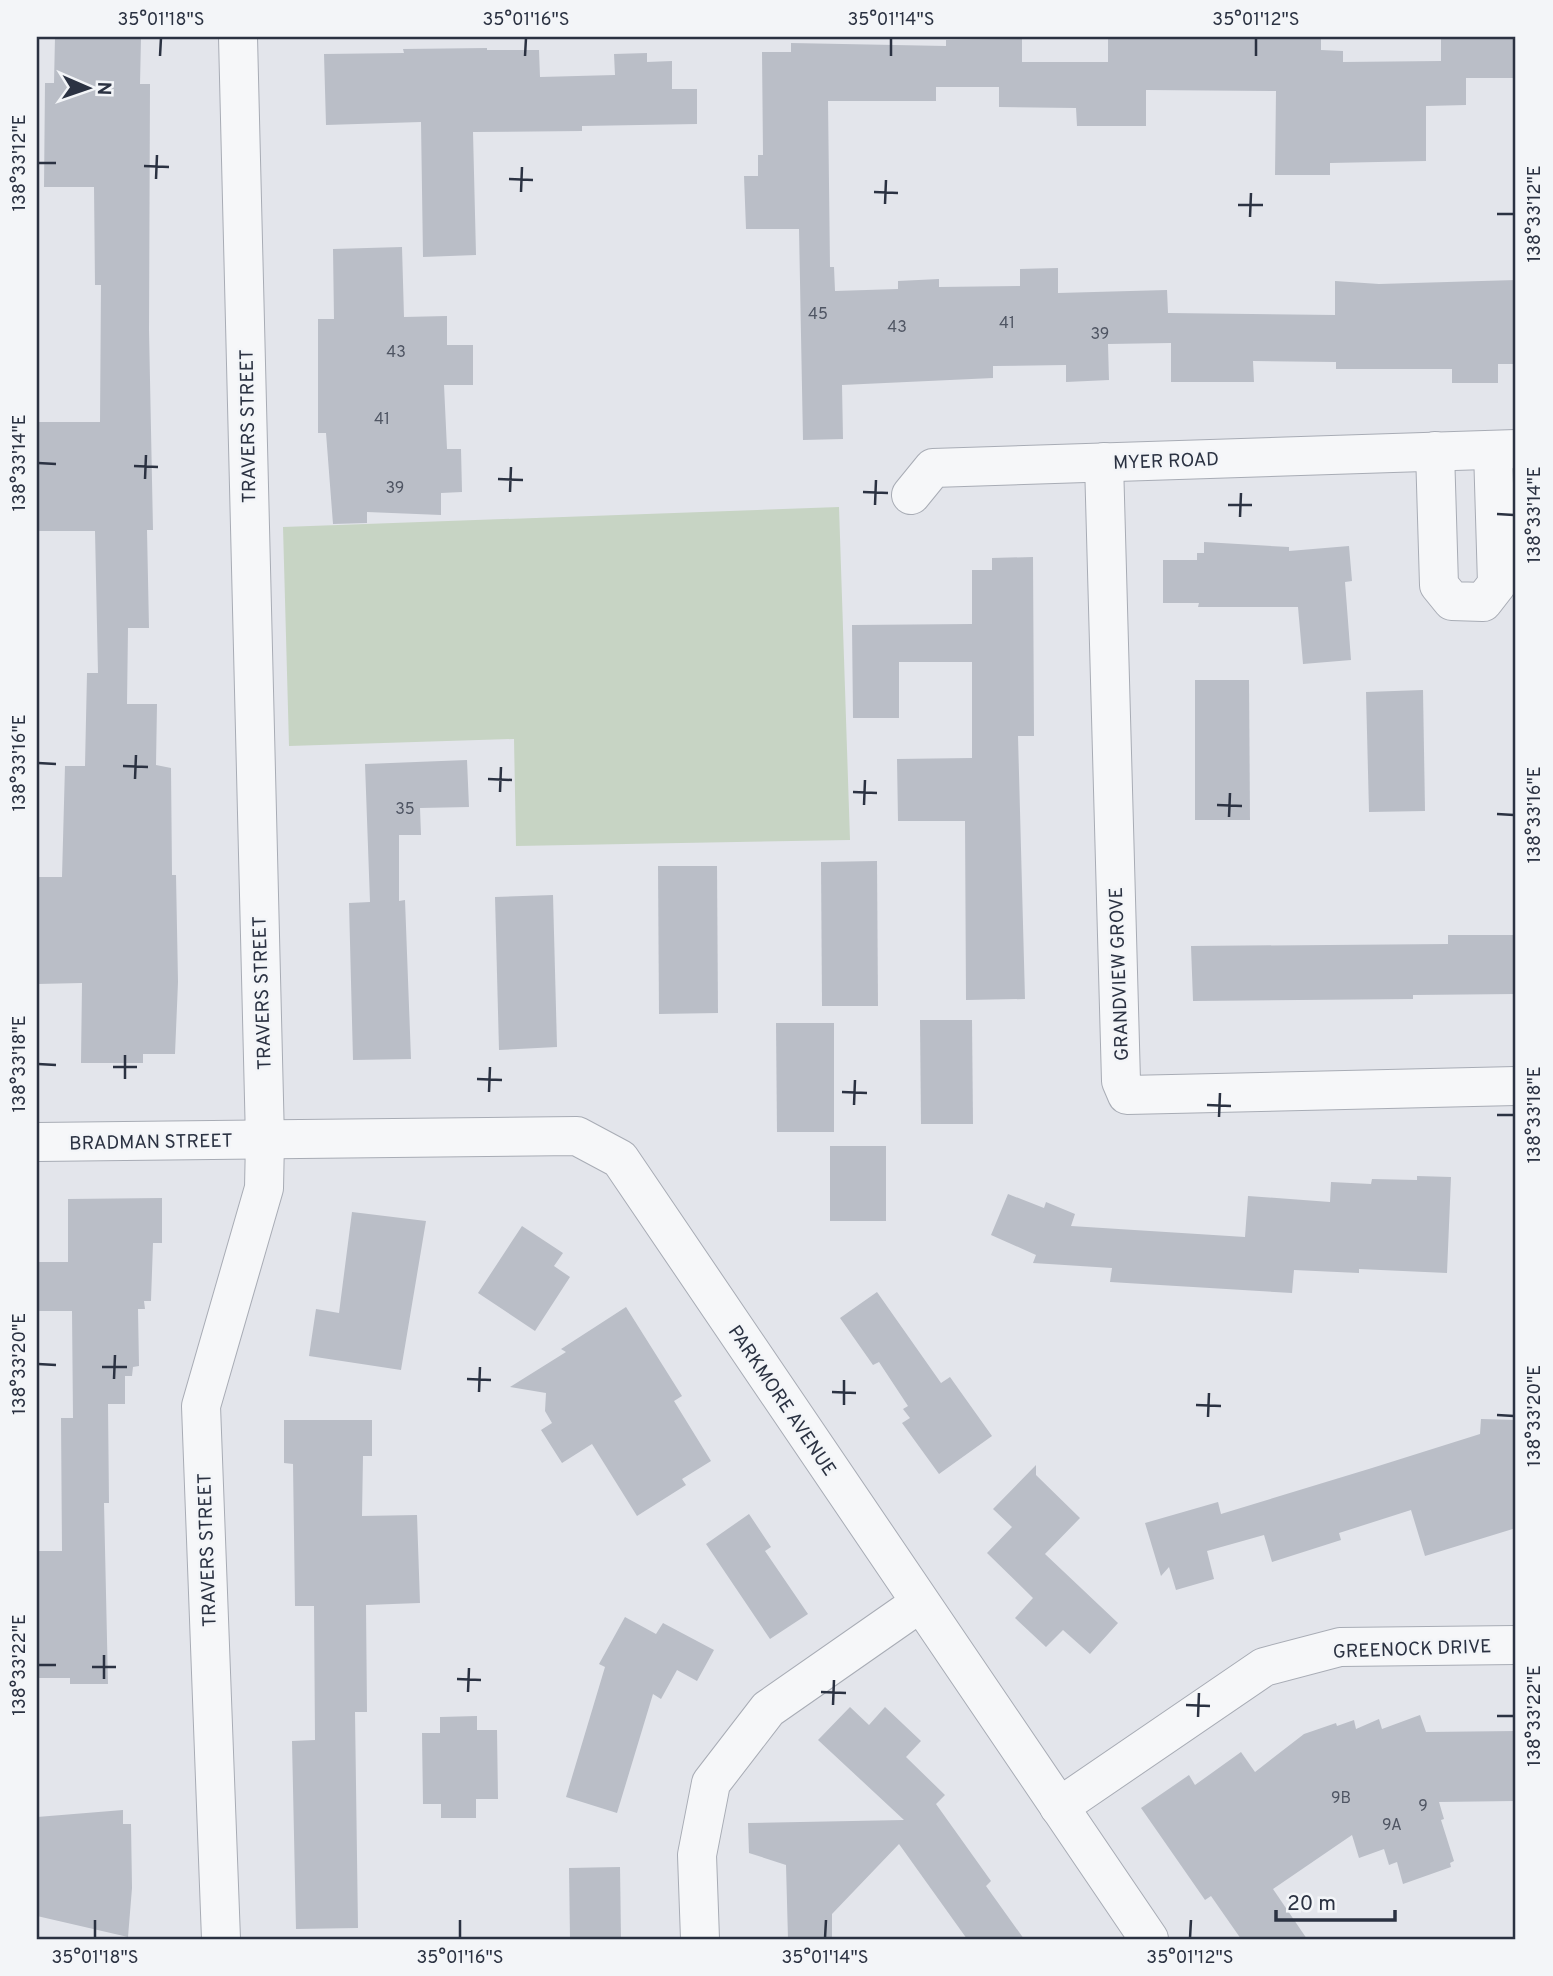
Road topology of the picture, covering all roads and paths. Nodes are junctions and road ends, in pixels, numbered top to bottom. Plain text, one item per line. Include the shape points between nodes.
1 (238, 37) edge
2 (1504, 449) edge
3 (1435, 451) junction
4 (1104, 462) junction
5 (911, 495) dead end
6 (1516, 1086) edge
7 (265, 1140) junction
8 (37, 1142) edge
9 (920, 1603) junction
10 (1516, 1644) edge
11 (1059, 1807) junction
12 (221, 1939) edge
13 (700, 1939) edge
14 (1149, 1939) edge

1 - 7 street, TRAVERS STREET
2 - 3 street, MYER ROAD
2 - 3 street, MYER ROAD via 1497,584 1483,602 1452,601 1439,584
3 - 4 street, MYER ROAD
4 - 5 street, MYER ROAD via 933,468
4 - 6 street, GRANDVIEW GROVE via 1121,1081 1128,1096
7 - 8 street, BRADMAN STREET
7 - 9 street, PARKMORE AVENUE via 577,1136 620,1159
7 - 12 street, TRAVERS STREET via 264,1188 201,1406
9 - 11 street, PARKMORE AVENUE
9 - 13 street via 768,1709 711,1783 697,1855
10 - 11 street, GREENOCK DRIVE via 1340,1647 1264,1667
11 - 14 street, PARKMORE AVENUE

